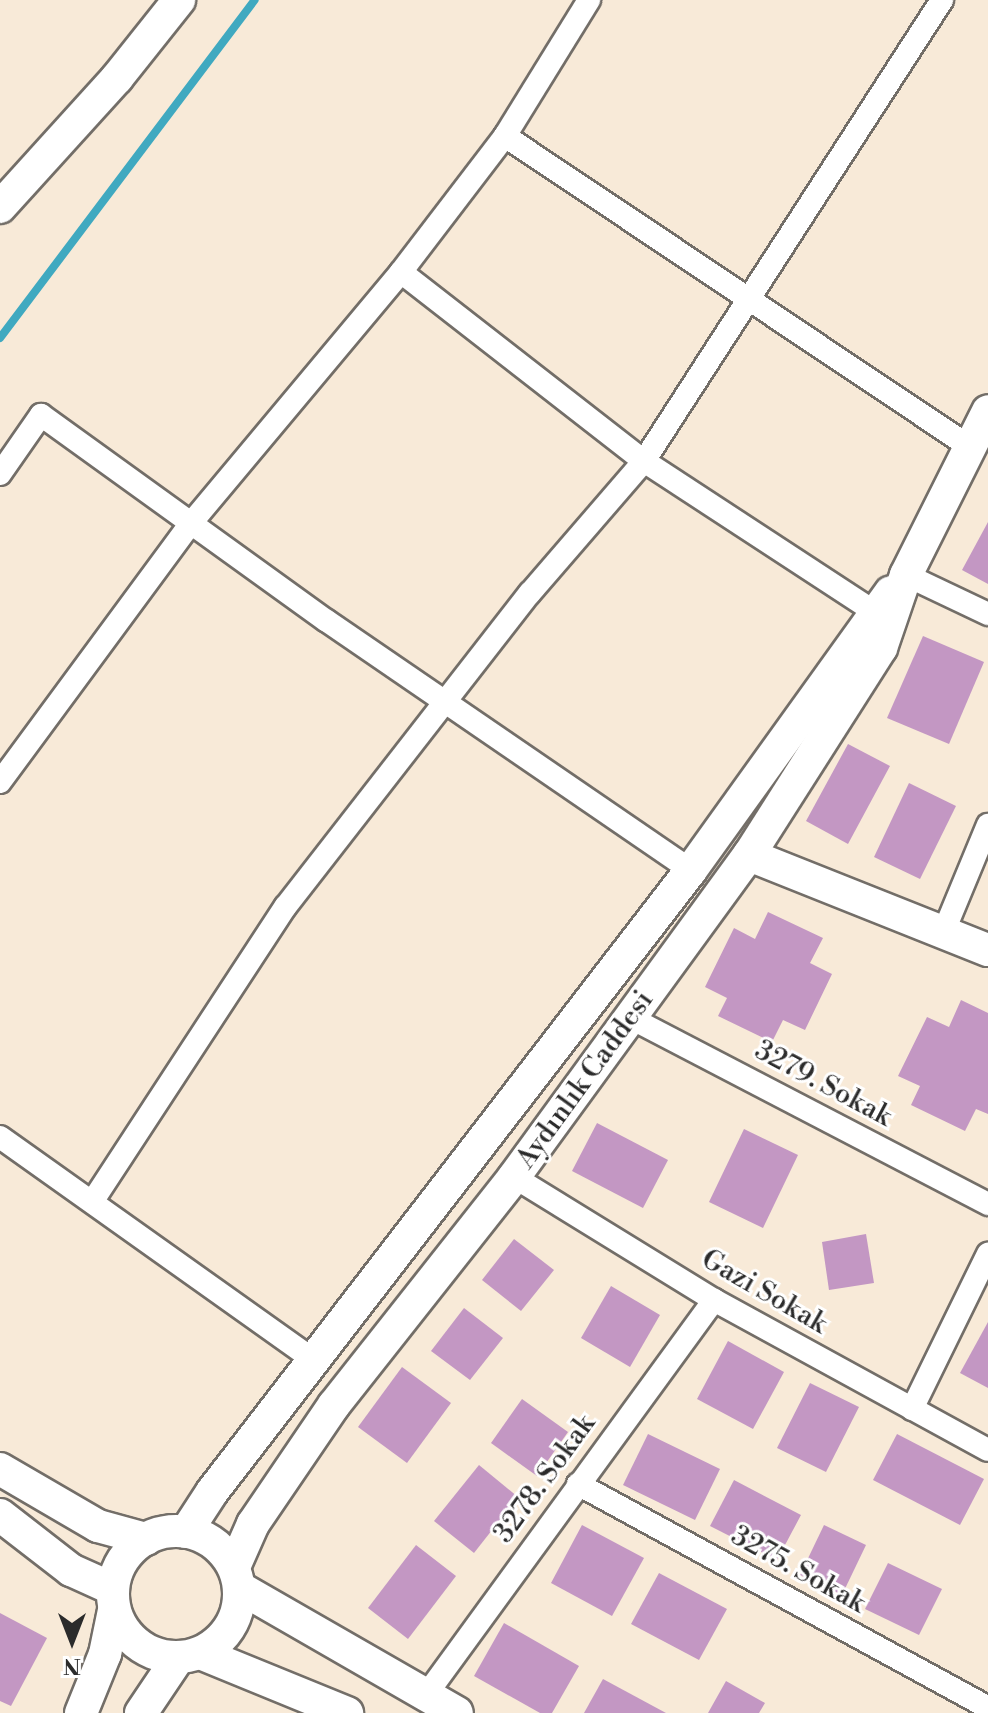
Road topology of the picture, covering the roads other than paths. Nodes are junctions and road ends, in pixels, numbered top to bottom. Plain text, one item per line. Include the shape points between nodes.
1 (179, 0) edge
2 (589, 0) edge
3 (942, 0) edge
4 (505, 136) junction
5 (0, 207) edge
6 (401, 272) junction
7 (751, 297) junction
8 (988, 411) edge
9 (970, 447) junction
10 (644, 461) junction
11 (0, 474) edge
12 (192, 522) junction
13 (906, 575) junction
14 (875, 612) junction
15 (988, 614) edge
16 (447, 700) junction
17 (0, 782) edge
18 (988, 825) edge
19 (749, 855) junction
20 (691, 870) junction
21 (944, 931) junction
22 (988, 950) edge
23 (631, 1018) junction
24 (0, 1137) edge
25 (514, 1177) junction
26 (94, 1199) junction
27 (988, 1204) edge
28 (988, 1254) edge
29 (714, 1300) junction
30 (315, 1361) junction
31 (912, 1409) junction
32 (988, 1450) edge
33 (0, 1469) edge
34 (578, 1484) junction
35 (0, 1515) edge
36 (186, 1532) junction
37 (146, 1539) junction
38 (237, 1578) junction
39 (114, 1599) junction
40 (189, 1656) junction
41 (426, 1695) junction
42 (988, 1708) edge
43 (81, 1713) edge
44 (141, 1713) edge
45 (347, 1713) edge
46 (457, 1713) edge

1 - 5 main road via 117,78
2 - 4 street
3 - 7 street
4 - 6 street
4 - 7 street
6 - 10 street
6 - 12 street
7 - 9 street
7 - 10 street
8 - 9 main road, Aydınlık Caddesi
9 - 13 main road, Aydınlık Caddesi
10 - 14 street
10 - 16 street
11 - 12 street via 41,415
12 - 16 street
12 - 17 street
13 - 14 main road, Aydınlık Caddesi
13 - 15 street
13 - 19 main road, Aydınlık Caddesi via 881,648
14 - 20 main road, Aydınlık Caddesi
16 - 20 street
16 - 26 street via 286,906
18 - 21 street
19 - 21 main road
19 - 23 main road, Aydınlık Caddesi
20 - 30 main road, Aydınlık Caddesi
21 - 22 main road
23 - 25 main road, Aydınlık Caddesi
23 - 27 street, 3279. Sokak
24 - 26 street
25 - 29 street, Gazi Sokak
25 - 38 main road, Aydınlık Caddesi via 334,1405 253,1524
26 - 30 street
28 - 31 street
29 - 31 street, Gazi Sokak
29 - 34 street, 3278. Sokak
30 - 36 main road, Aydınlık Caddesi
31 - 32 street, Gazi Sokak
33 - 37 main road via 98,1526
34 - 41 street, 3278. Sokak
34 - 42 street, 3275. Sokak
35 - 39 main road
36 - 37 main road
36 - 38 main road via 222,1550
37 - 39 main road via 129,1552
38 - 40 main road via 231,1627
38 - 41 main road
39 - 40 main road via 138,1645
39 - 43 main road via 105,1654
40 - 44 main road
40 - 45 main road
41 - 46 main road

